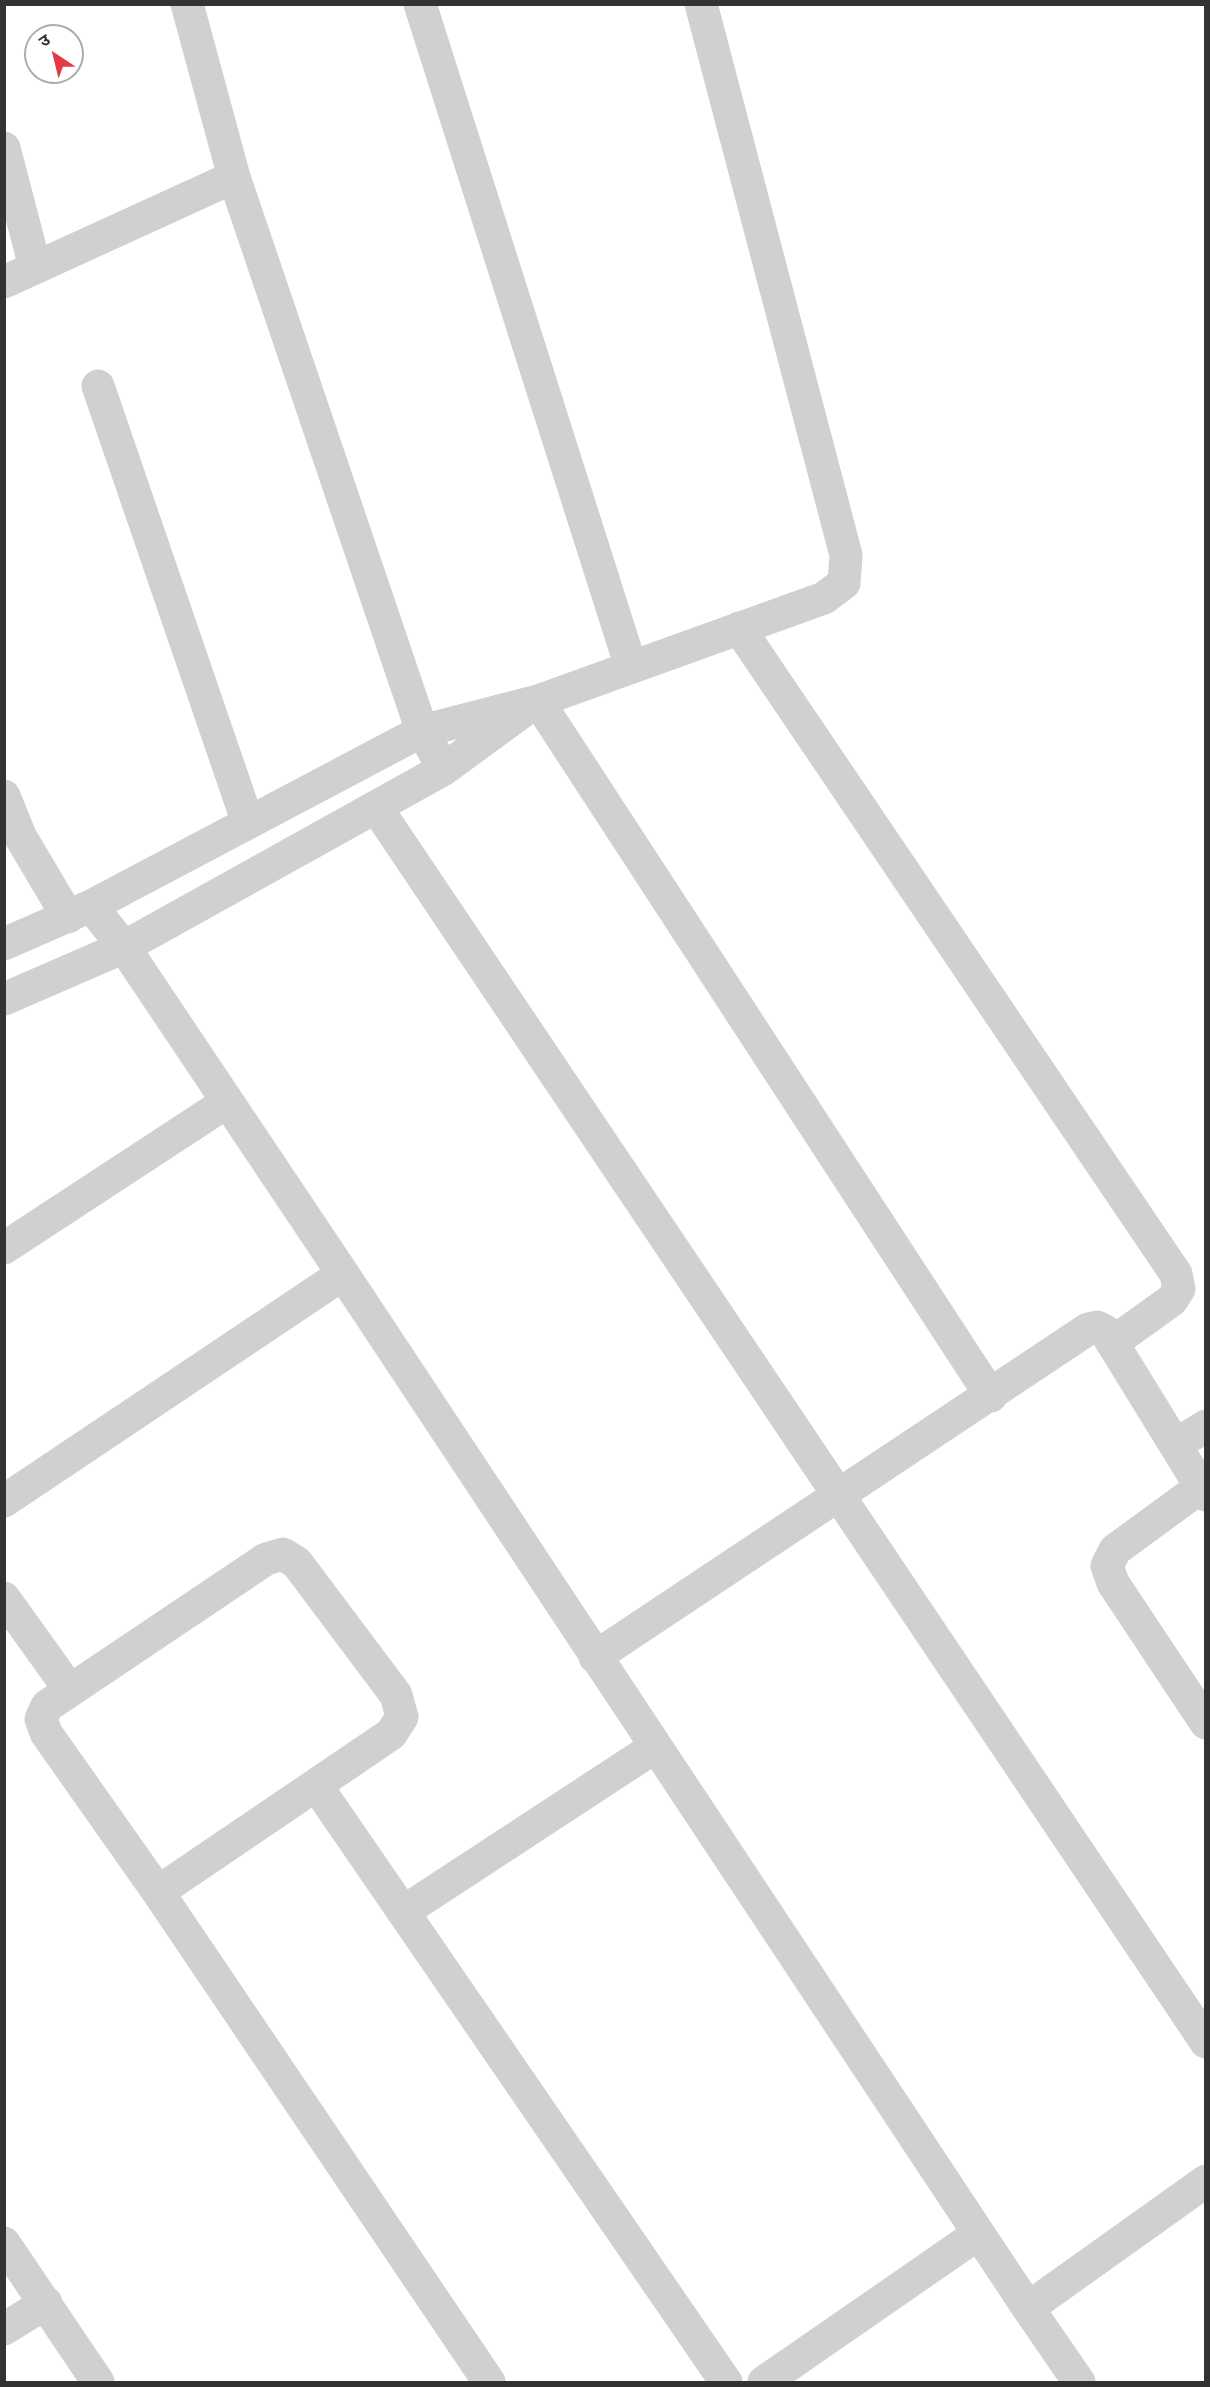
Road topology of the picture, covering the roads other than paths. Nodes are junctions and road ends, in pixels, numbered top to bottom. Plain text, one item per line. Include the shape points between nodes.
1 (187, 4) edge
2 (420, 4) edge
3 (701, 4) edge
4 (4, 148) edge
5 (234, 177) junction
6 (35, 267) junction
7 (4, 282) edge
8 (98, 386) dead end
9 (739, 628) junction
10 (631, 667) junction
11 (538, 701) junction
12 (422, 731) junction
13 (444, 769) junction
14 (4, 796) edge
15 (376, 807) junction
16 (248, 823) junction
17 (80, 911) junction
18 (4, 945) edge
19 (124, 946) junction
20 (4, 999) edge
21 (227, 1102) junction
22 (4, 1248) edge
23 (343, 1274) junction
24 (1112, 1342) junction
25 (991, 1396) junction
26 (1206, 1426) edge
27 (1175, 1445) junction
28 (1203, 1491) edge
29 (840, 1496) junction
30 (4, 1501) edge
31 (4, 1598) edge
32 (595, 1657) junction
33 (70, 1690) junction
34 (1206, 1723) edge
35 (655, 1747) junction
36 (316, 1785) junction
37 (158, 1892) junction
38 (403, 1912) junction
39 (1206, 2042) edge
40 (1206, 2181) edge
41 (978, 2234) junction
42 (4, 2243) edge
43 (46, 2303) junction
44 (1028, 2308) junction
45 (4, 2330) edge
46 (98, 2382) edge
47 (489, 2382) edge
48 (726, 2382) edge
49 (764, 2382) edge
50 (1079, 2382) edge

1 - 5 street
2 - 10 street
3 - 9 street via 846,555 844,583 824,598
4 - 6 street
5 - 6 street
5 - 12 street
6 - 7 street
8 - 16 street
9 - 10 street
9 - 24 street via 1176,1274 1179,1289 1172,1300
10 - 11 street
11 - 12 street
11 - 13 street
11 - 25 street
12 - 13 street
12 - 16 street
13 - 15 street
14 - 17 street via 20,836
15 - 19 street
15 - 29 street
16 - 17 street
17 - 18 street
17 - 19 street
19 - 20 street
19 - 21 street
21 - 22 street
21 - 23 street
23 - 30 street
23 - 32 street
24 - 25 street via 1105,1331 1097,1327 1088,1329
24 - 27 street
25 - 29 street
26 - 27 street
27 - 28 street
28 - 34 street via 1114,1550 1107,1566 1113,1583
29 - 32 street
29 - 39 street
31 - 33 street
32 - 35 street
33 - 36 street via 266,1559 283,1554 297,1563 396,1695 402,1718 391,1734
33 - 37 street via 47,1706 40,1719 46,1733
35 - 38 street
35 - 41 street
36 - 37 street
36 - 38 street
37 - 47 street
38 - 48 street
40 - 44 street
41 - 44 street
41 - 49 street
42 - 43 street
43 - 45 street
43 - 46 street
44 - 50 street

